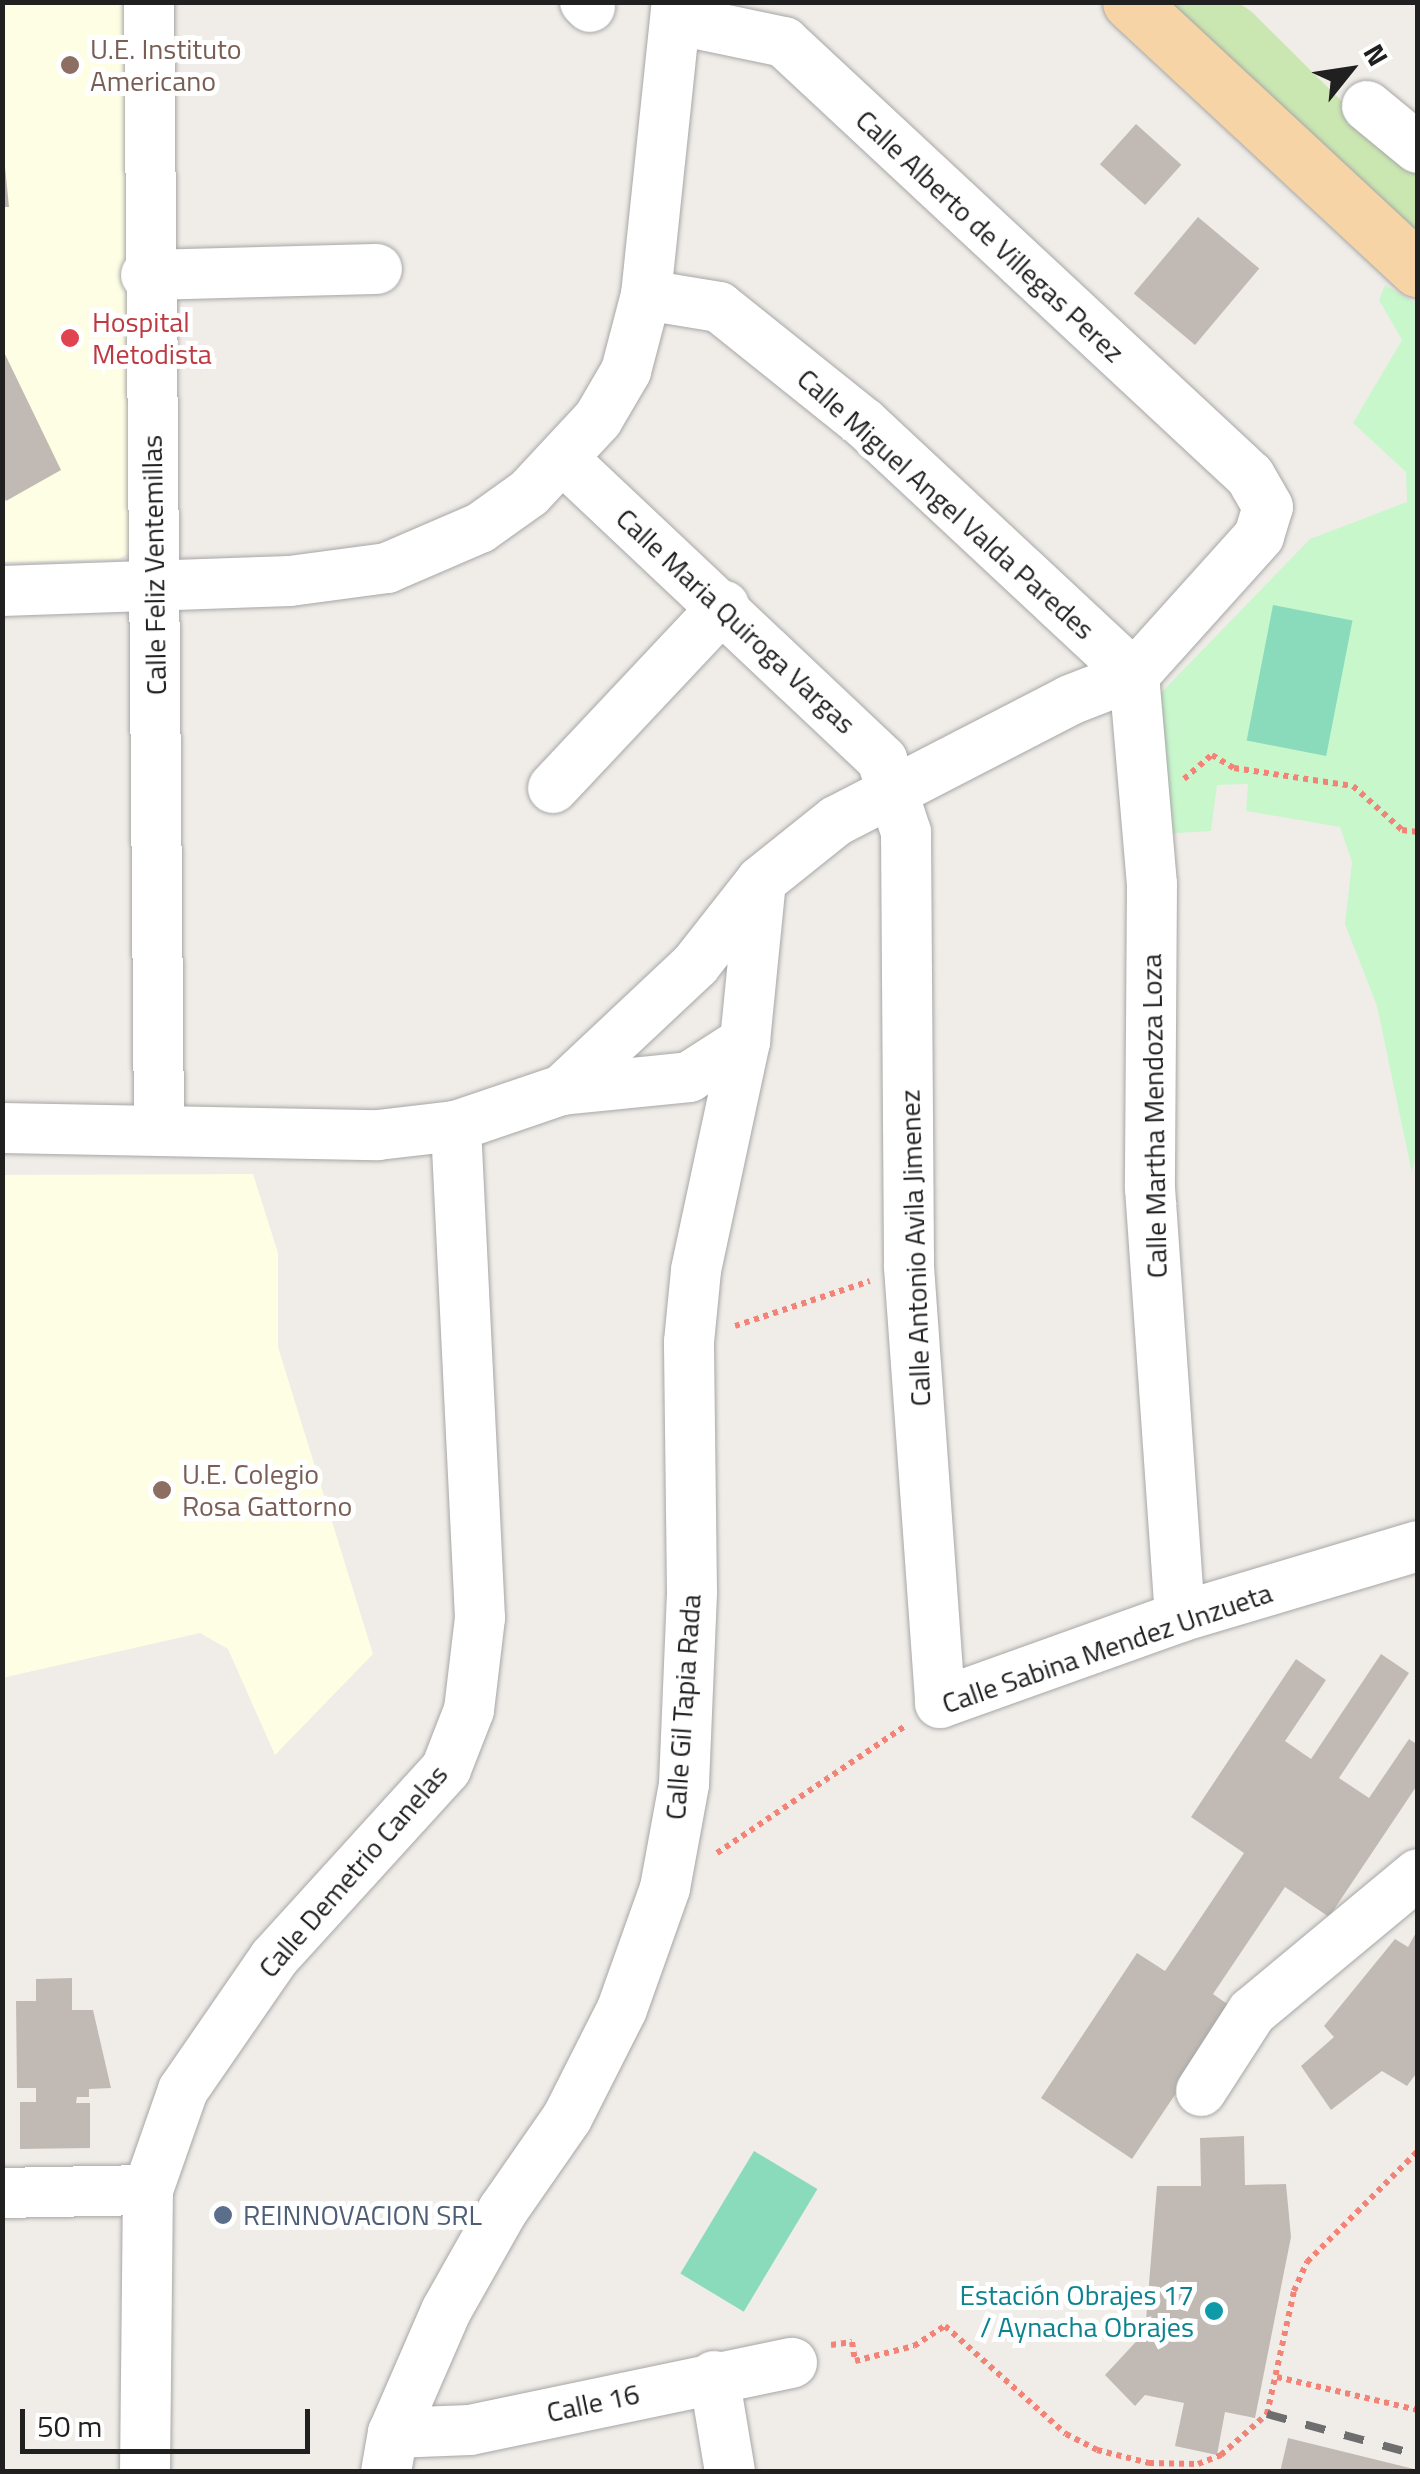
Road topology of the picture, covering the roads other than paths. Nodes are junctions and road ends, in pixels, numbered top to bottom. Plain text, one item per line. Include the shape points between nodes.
1 (148, 2) edge
2 (1130, 2) edge
3 (678, 11) edge
4 (1367, 106) dead end
5 (1418, 148) edge
6 (377, 268) dead end
7 (1418, 270) edge
8 (146, 275) junction
9 (646, 295) junction
10 (563, 459) junction
11 (156, 584) junction
12 (2, 592) edge
13 (724, 606) junction
14 (1134, 675) junction
15 (553, 788) dead end
16 (890, 794) junction
17 (761, 881) junction
18 (745, 1041) junction
19 (562, 1090) junction
20 (456, 1126) junction
21 (2, 1128) edge
22 (160, 1128) junction
23 (1418, 1546) edge
24 (1180, 1617) junction
25 (940, 1703) joint
26 (1418, 1874) edge
27 (1202, 2091) dead end
28 (148, 2190) junction
29 (2, 2193) edge
30 (792, 2363) dead end
31 (714, 2376) junction
32 (475, 2451) edge
33 (390, 2452) edge
34 (146, 2472) edge
35 (730, 2472) edge

1 - 8 street, Calle Feliz Ventemillas
2 - 7 main road
3 - 9 street
3 - 14 street, Calle Alberto de Villegas Perez via 784,42 1250,476 1268,507 1259,536
4 - 5 street
6 - 8 street
8 - 11 street, Calle Feliz Ventemillas
9 - 10 street via 626,371 598,419
9 - 14 street, Calle Miguel Angel Valda Paredes via 719,307 864,424
10 - 11 street via 480,528 387,568 290,581
10 - 13 street, Calle Maria Quiroga Vargas
11 - 12 street
11 - 22 street, Calle Feliz Ventemillas
13 - 15 street
13 - 16 street, Calle Maria Quiroga Vargas via 882,760
14 - 16 street via 1070,700
14 - 24 street, Calle Martha Mendoza Loza via 1149,800 1150,1188
16 - 17 street via 836,821
16 - 25 street, Calle Antonio Avila Jimenez via 906,832 910,874 909,1268
17 - 18 street, Calle Gil Tapia Rada
17 - 19 street via 696,964
18 - 19 street via 689,1077
18 - 33 street, Calle Gil Tapia Rada via 696,1270 689,1342 692,1592 684,1784 665,1888 622,2009 568,2118 503,2210 446,2311
19 - 20 street
20 - 22 street via 378,1134
20 - 28 street, Calle Demetrio Canelas via 480,1618 469,1710 446,1768 274,1958 183,2090
21 - 22 street
23 - 24 street, Calle Sabina Mendez Unzueta
24 - 25 street, Calle Sabina Mendez Unzueta
26 - 27 street via 1252,2012
28 - 29 street
28 - 34 street, Calle Demetrio Canelas
30 - 31 street, Calle 16
31 - 32 street, Calle 16
31 - 35 street
32 - 33 street, Calle 16

